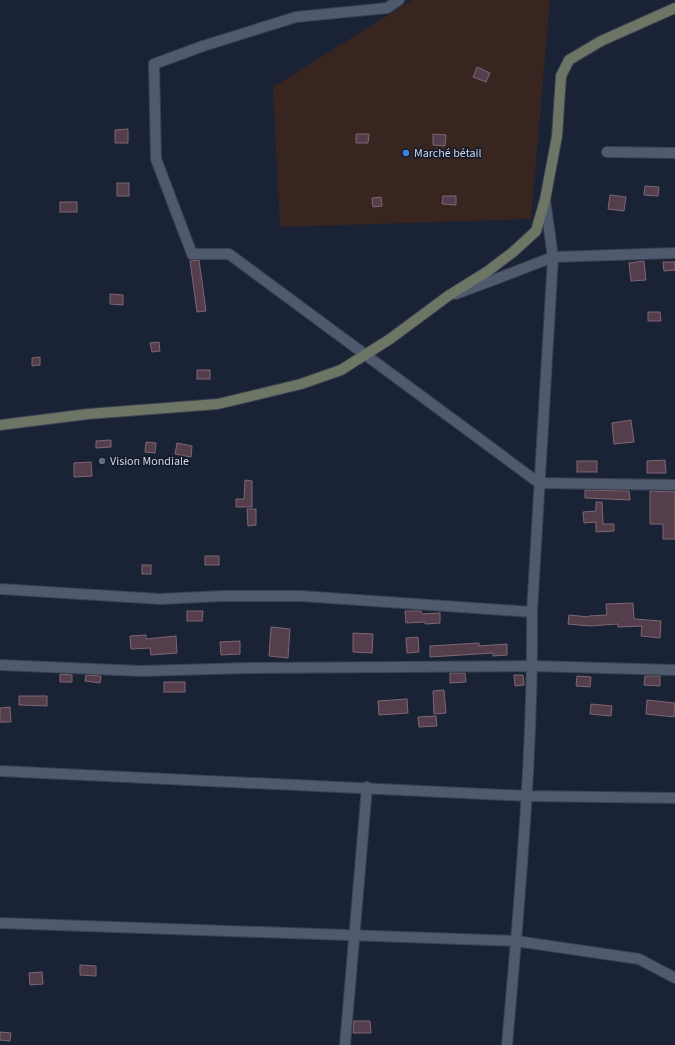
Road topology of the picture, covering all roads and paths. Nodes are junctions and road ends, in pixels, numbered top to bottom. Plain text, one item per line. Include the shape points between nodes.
1 (399, 0) edge
2 (675, 8) edge
3 (607, 152) dead end
4 (675, 153) edge
5 (545, 200) junction
6 (675, 254) edge
7 (553, 257) junction
8 (448, 296) junction
9 (365, 355) junction
10 (0, 425) edge
11 (539, 483) junction
12 (675, 484) edge
13 (0, 589) edge
14 (532, 612) junction
15 (0, 665) edge
16 (532, 666) junction
17 (675, 670) edge
18 (0, 771) edge
19 (367, 787) junction
20 (527, 796) junction
21 (675, 798) edge
22 (0, 923) edge
23 (354, 936) junction
24 (516, 941) junction
25 (675, 978) edge
26 (345, 1045) edge
27 (507, 1045) edge

1 - 9 street via 387,8 296,17 154,64 156,159 192,254 229,254
2 - 5 street via 601,41 569,60 561,76 557,136
3 - 4 street
5 - 7 street
5 - 8 street via 536,231 488,271
6 - 7 street
7 - 8 street
7 - 11 street
8 - 9 street
9 - 10 street via 341,370 300,384 218,404 88,414
9 - 11 street
11 - 12 street
11 - 14 street
13 - 14 street via 160,599 301,596
14 - 16 street
15 - 16 street via 140,671
16 - 17 street
16 - 20 street
18 - 19 street
19 - 20 street
19 - 23 street
20 - 21 street
20 - 24 street
22 - 23 street
23 - 24 street
23 - 26 street
24 - 25 street via 639,959
24 - 27 street

